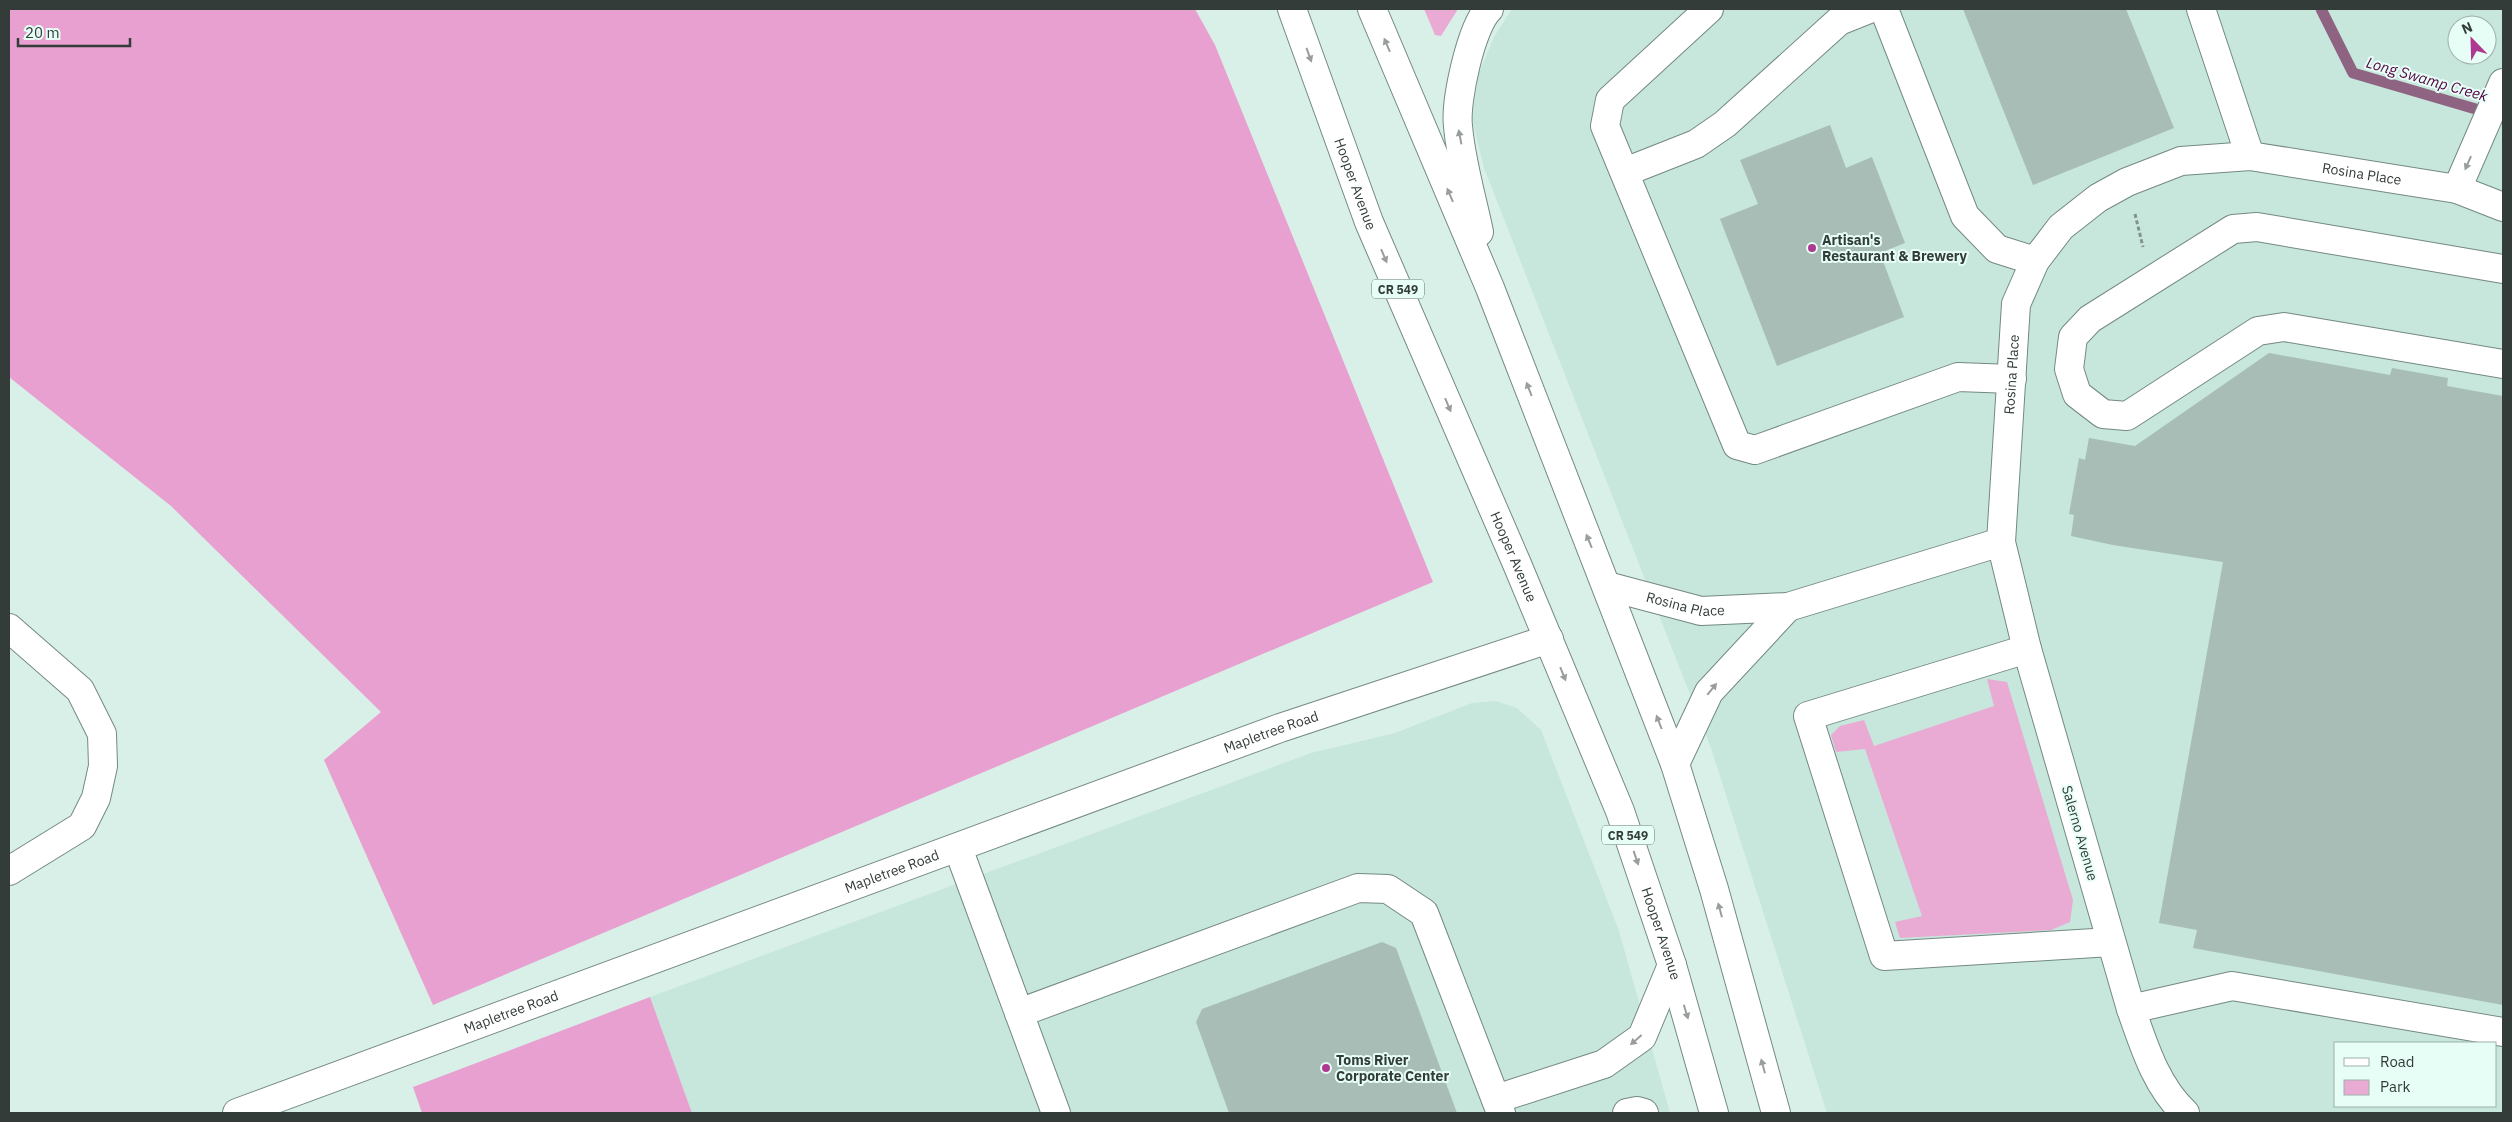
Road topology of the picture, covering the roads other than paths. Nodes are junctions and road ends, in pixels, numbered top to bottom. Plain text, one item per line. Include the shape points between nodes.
1 (1292, 9) edge
2 (1372, 9) edge
3 (1489, 9) edge
4 (1709, 9) edge
5 (1869, 9) edge
6 (1884, 9) edge
7 (2201, 9) edge
8 (2502, 86) edge
9 (2250, 156) junction
10 (1624, 172) junction
11 (2457, 189) junction
12 (2503, 207) edge
13 (2035, 261) junction
14 (2503, 269) edge
15 (1490, 288) junction
16 (2503, 364) edge
17 (2012, 379) junction
18 (2001, 542) junction
19 (1607, 586) junction
20 (1788, 608) junction
21 (9, 628) edge
22 (1549, 639) junction
23 (2027, 649) junction
24 (1676, 764) junction
25 (958, 848) junction
26 (9, 871) edge
27 (2111, 942) junction
28 (1672, 965) junction
29 (2131, 1009) junction
30 (1018, 1013) junction
31 (2503, 1032) edge
32 (1499, 1106) edge
33 (237, 1113) edge
34 (1056, 1113) edge
35 (1627, 1113) edge
36 (1644, 1113) edge
37 (1714, 1113) edge
38 (1776, 1113) edge
39 (2185, 1113) edge

1 -> 22 main road, Hooper Avenue / CR 549 via 1369,222
15 -> 2 main road
15 -> 3 main road via 1457,125 1464,73 1474,35
4 - 10 main road via 1610,100 1605,126
5 - 10 main road via 1839,21 1725,124 1696,144
6 - 13 main road via 1965,216 1997,249
7 - 9 main road
8 -> 11 main road
9 - 11 main road, Rosina Place
9 - 13 main road, Rosina Place via 2181,161 2127,182 2098,198 2061,227
10 - 17 main road via 1737,444 1755,450 1958,376
11 - 12 main road, Rosina Place
13 - 17 main road, Rosina Place via 2016,304
14 - 16 main road via 2257,227 2233,230 2090,319 2073,337 2070,369 2077,394 2103,414 2126,416 2258,331 2284,327
19 -> 15 main road
17 - 18 main road, Rosina Place
18 - 20 main road, Rosina Place
18 - 23 main road, Salerno Avenue
19 - 20 main road, Rosina Place via 1701,611
24 -> 19 main road
24 -> 20 main road via 1709,692
21 - 26 main road via 80,690 102,734 103,766 96,798 82,826
22 - 25 main road, Mapletree Road via 1280,728
22 -> 28 main road, Hooper Avenue / CR 549 via 1620,811
23 - 27 main road, Salerno Avenue
23 - 27 main road via 1808,716 1884,956
38 -> 24 main road
25 - 30 main road
25 - 33 main road, Mapletree Road
27 - 29 main road, Salerno Avenue
28 -> 32 main road via 1642,1037 1604,1064
28 -> 37 main road, Hooper Avenue / CR 549
29 - 31 main road via 2232,986
29 - 39 main road, Salerno Avenue via 2150,1064
30 - 32 main road via 1358,888 1388,889 1424,913
30 - 34 main road
35 - 36 main road

